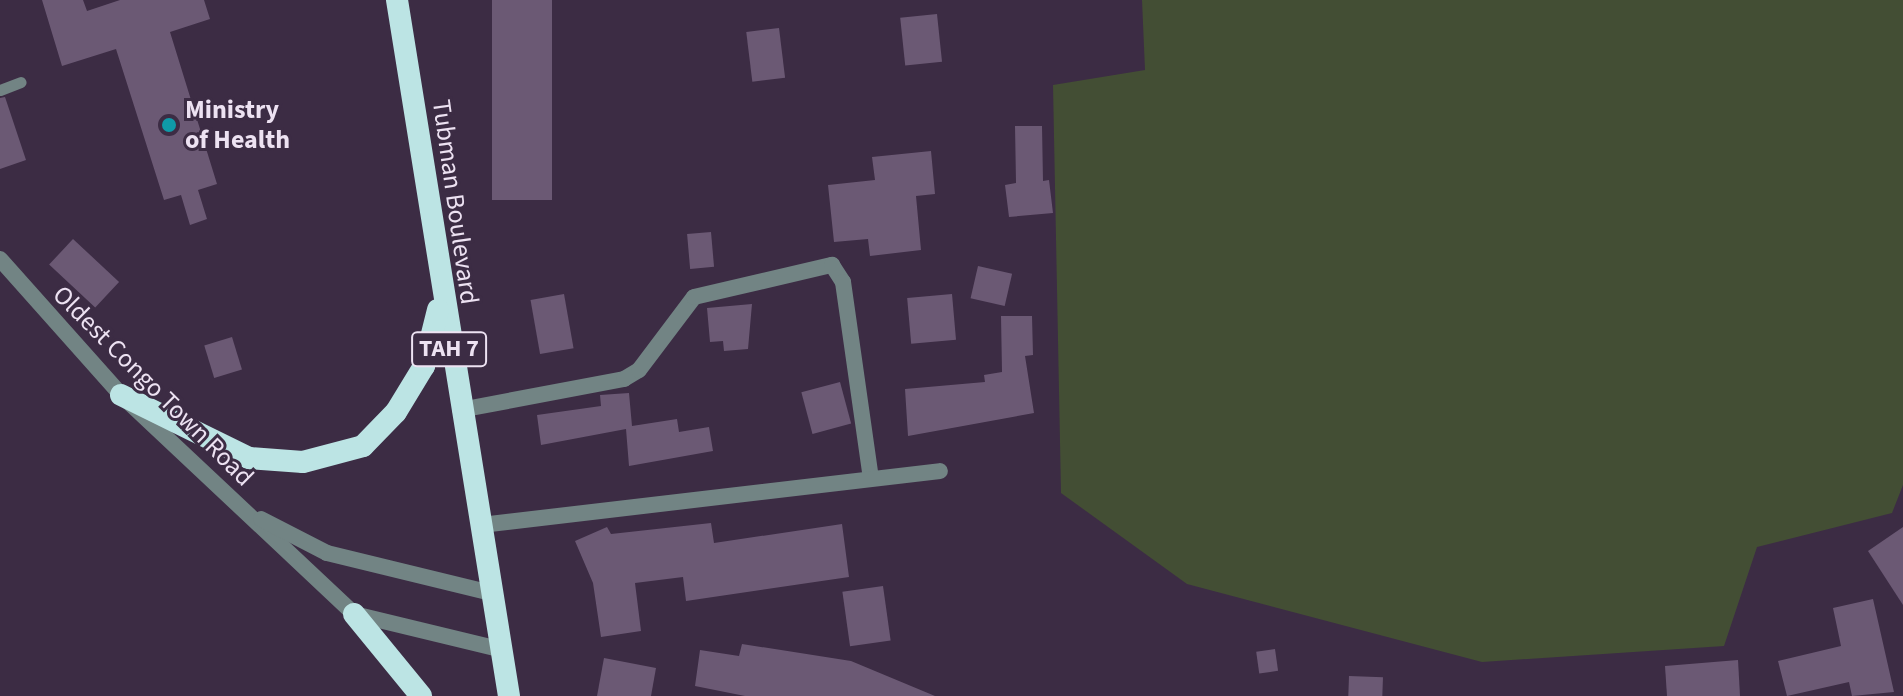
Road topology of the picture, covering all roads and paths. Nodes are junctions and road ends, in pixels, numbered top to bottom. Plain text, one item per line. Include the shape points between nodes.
1 (397, 0) edge
2 (21, 82) dead end
3 (0, 90) edge
4 (0, 259) edge
5 (440, 301) junction
6 (121, 395) junction
7 (460, 410) junction
8 (940, 471) dead end
9 (871, 478) junction
10 (242, 509) junction
11 (481, 525) junction
12 (491, 593) junction
13 (354, 614) junction
14 (499, 649) junction
15 (414, 693) edge
16 (510, 693) edge

1 - 5 highway, Tubman Boulevard / TAH 7
2 - 3 lane
4 - 6 street, Oldest Congo Town Road
5 - 6 highway via 424,366 363,446 303,462 249,458
5 - 7 highway, Tubman Boulevard / TAH 7
6 - 10 street, Oldest Congo Town Road
7 - 9 street via 624,379 639,370 694,297 832,265 843,282
7 - 11 highway, Tubman Boulevard / TAH 7
8 - 9 street
9 - 11 street
10 - 12 street via 327,553
10 - 13 street, Oldest Congo Town Road
11 - 12 highway, Tubman Boulevard / TAH 7
12 - 14 highway, Tubman Boulevard / TAH 7
13 - 14 street
13 - 15 highway
14 - 16 highway, Tubman Boulevard / TAH 7

